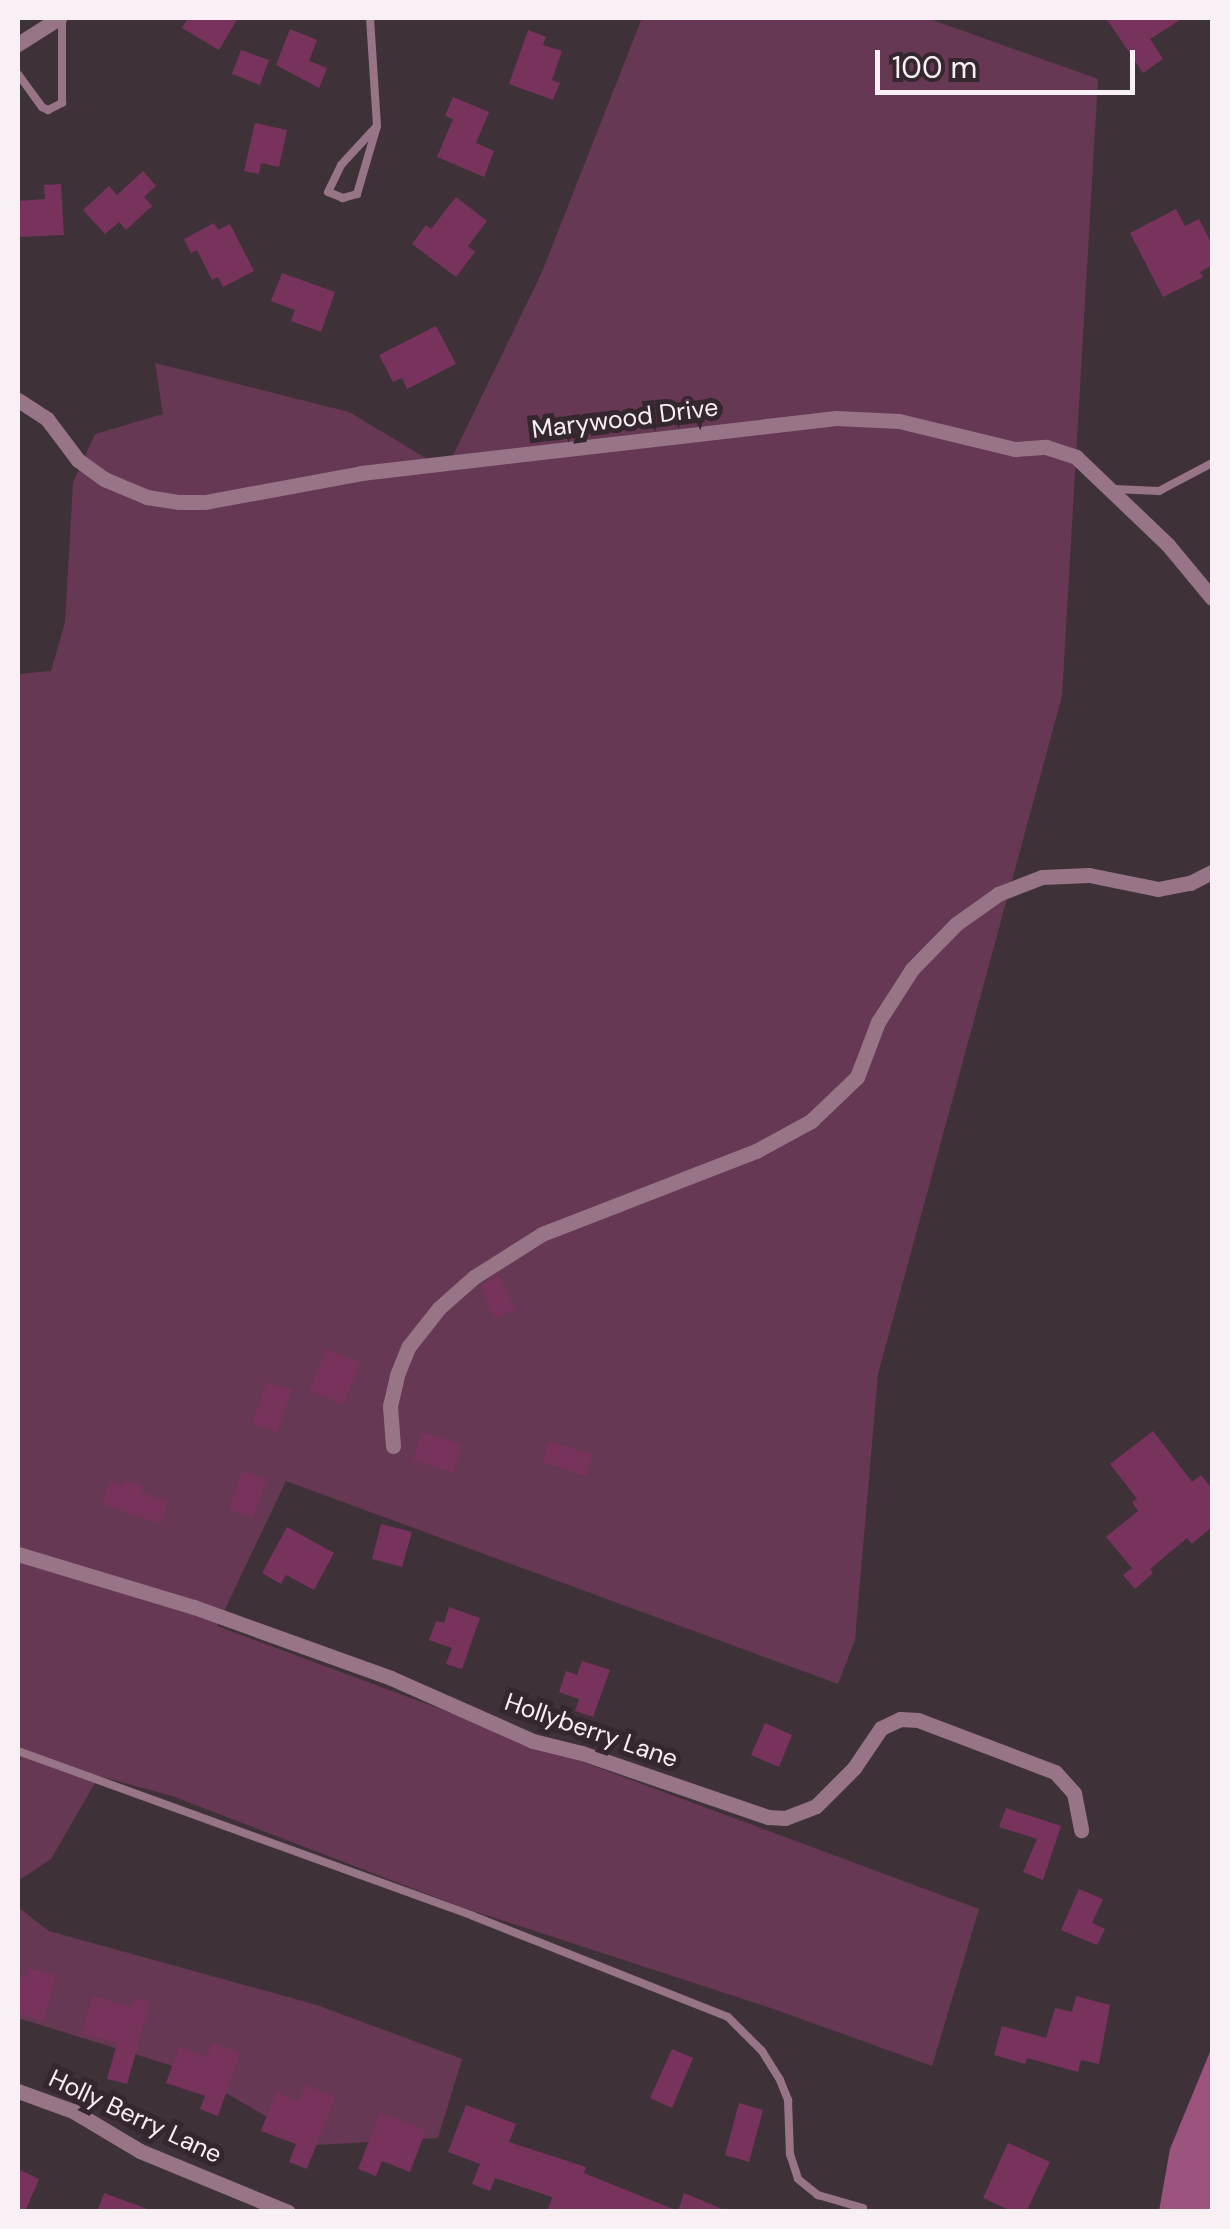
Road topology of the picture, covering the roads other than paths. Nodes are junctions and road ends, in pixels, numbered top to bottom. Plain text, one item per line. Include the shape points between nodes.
1 (60, 18) edge
2 (370, 18) edge
3 (18, 44) edge
4 (18, 74) edge
5 (376, 126) junction
6 (18, 400) edge
7 (1212, 463) edge
8 (1106, 488) junction
9 (1212, 598) edge
10 (1212, 872) edge
11 (393, 1446) dead end
12 (18, 1554) edge
13 (18, 1751) edge
14 (1081, 1830) dead end
15 (18, 2092) edge
16 (863, 2208) dead end
17 (288, 2212) edge

1 - 3 street
1 - 4 lane via 62,103 42,107
2 - 5 lane
5 - 5 lane via 358,194 342,198 328,192 341,165
6 - 8 street, Marywood Drive via 47,418 78,460 104,479 178,502 361,473 868,418 1015,449 1062,450 1089,466
7 - 8 lane via 1159,491
8 - 9 street, Marywood Drive via 1168,544
10 - 11 street via 1158,888 1089,876 1042,878 956,924 912,969 878,1022 856,1077 811,1120 756,1151 542,1234 439,1308 409,1346 397,1375 390,1406
12 - 14 street, Hollyberry Lane via 194,1606 391,1678 533,1742 768,1817 816,1806 881,1728 900,1719 1055,1772 1074,1793
13 - 16 lane via 473,1916 728,2017 780,2080 798,2179 818,2196
15 - 17 street, Holly Berry Lane

